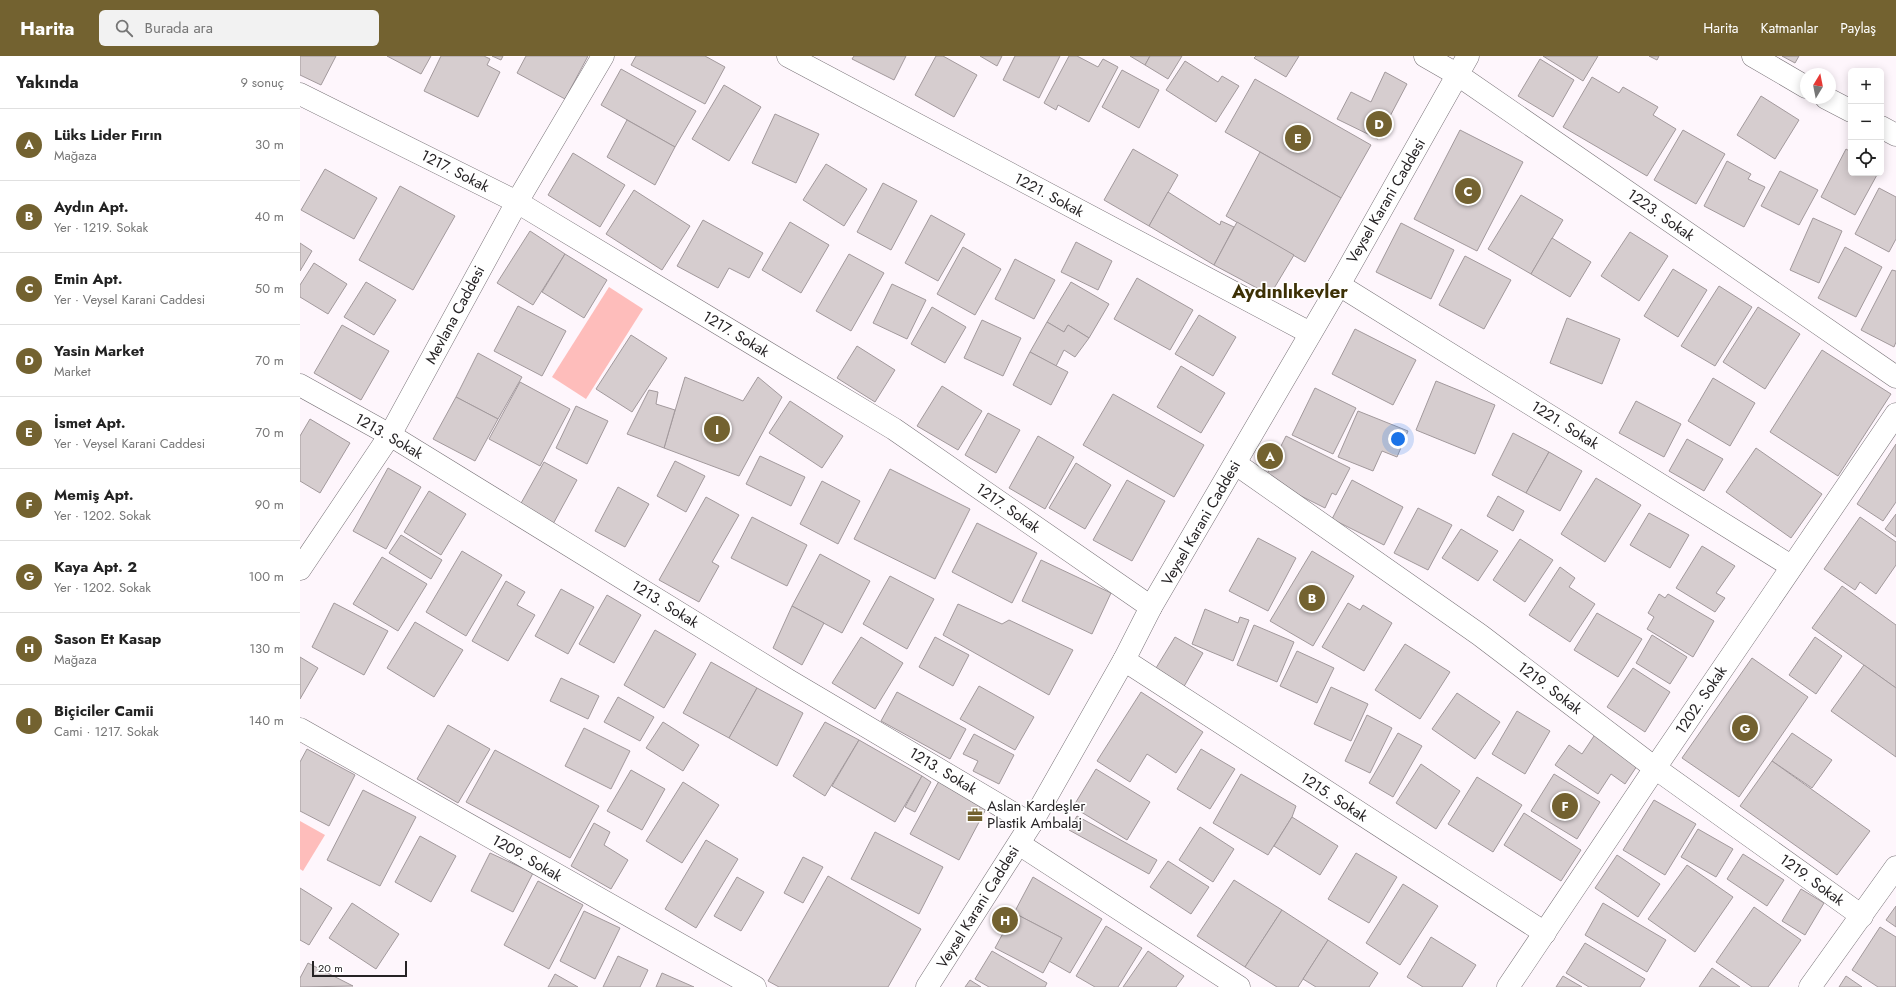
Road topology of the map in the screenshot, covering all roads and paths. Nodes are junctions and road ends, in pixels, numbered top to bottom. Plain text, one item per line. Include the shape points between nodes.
1 (603, 56) edge
2 (788, 56) edge
3 (1425, 56) edge
4 (1753, 56) edge
5 (1463, 65) edge
6 (1800, 83) edge
7 (300, 94) edge
8 (1836, 104) edge
9 (1848, 110) edge
10 (1884, 129) edge
11 (1896, 135) edge
12 (517, 202) junction
13 (1339, 285) junction
14 (1310, 333) junction
15 (1896, 377) edge
16 (300, 385) edge
17 (1896, 414) edge
18 (390, 435) junction
19 (1236, 464) junction
20 (1792, 566) junction
21 (300, 569) edge
22 (1151, 607) junction
23 (1124, 660) junction
24 (300, 729) edge
25 (1655, 768) junction
26 (1031, 824) junction
27 (1018, 844) junction
28 (1896, 867) edge
29 (1862, 916) junction
30 (1544, 933) junction
31 (755, 987) edge
32 (927, 987) edge
33 (1239, 987) edge
34 (1508, 987) edge
35 (1810, 987) edge

1 - 12 street, Mevlana Caddesi
2 - 14 street, 1221. Sokak
3 - 5 street, 1223. Sokak
4 - 6 street
5 - 13 street, Veysel Karani Caddesi
5 - 15 street, 1223. Sokak
7 - 12 street, 1217. Sokak
8 - 9 street
10 - 11 street
12 - 18 street, Mevlana Caddesi
12 - 22 street, 1217. Sokak via 894,429
13 - 14 street, Veysel Karani Caddesi
13 - 20 street, 1221. Sokak
14 - 19 street, Veysel Karani Caddesi
16 - 18 street, 1213. Sokak
17 - 20 street, 1202. Sokak
18 - 21 street, Mevlana Caddesi
18 - 26 street, 1213. Sokak via 788,680
19 - 22 street, Veysel Karani Caddesi
19 - 25 street, 1219. Sokak via 1480,635
20 - 25 street, 1202. Sokak
22 - 23 street, Veysel Karani Caddesi
23 - 26 street, Veysel Karani Caddesi
23 - 30 street, 1215. Sokak
24 - 31 street, 1209. Sokak
25 - 29 street, 1219. Sokak
25 - 30 street, 1202. Sokak
26 - 27 street, Veysel Karani Caddesi
27 - 32 street, Veysel Karani Caddesi
27 - 33 street
28 - 29 street
29 - 35 street
30 - 34 street, 1202. Sokak

